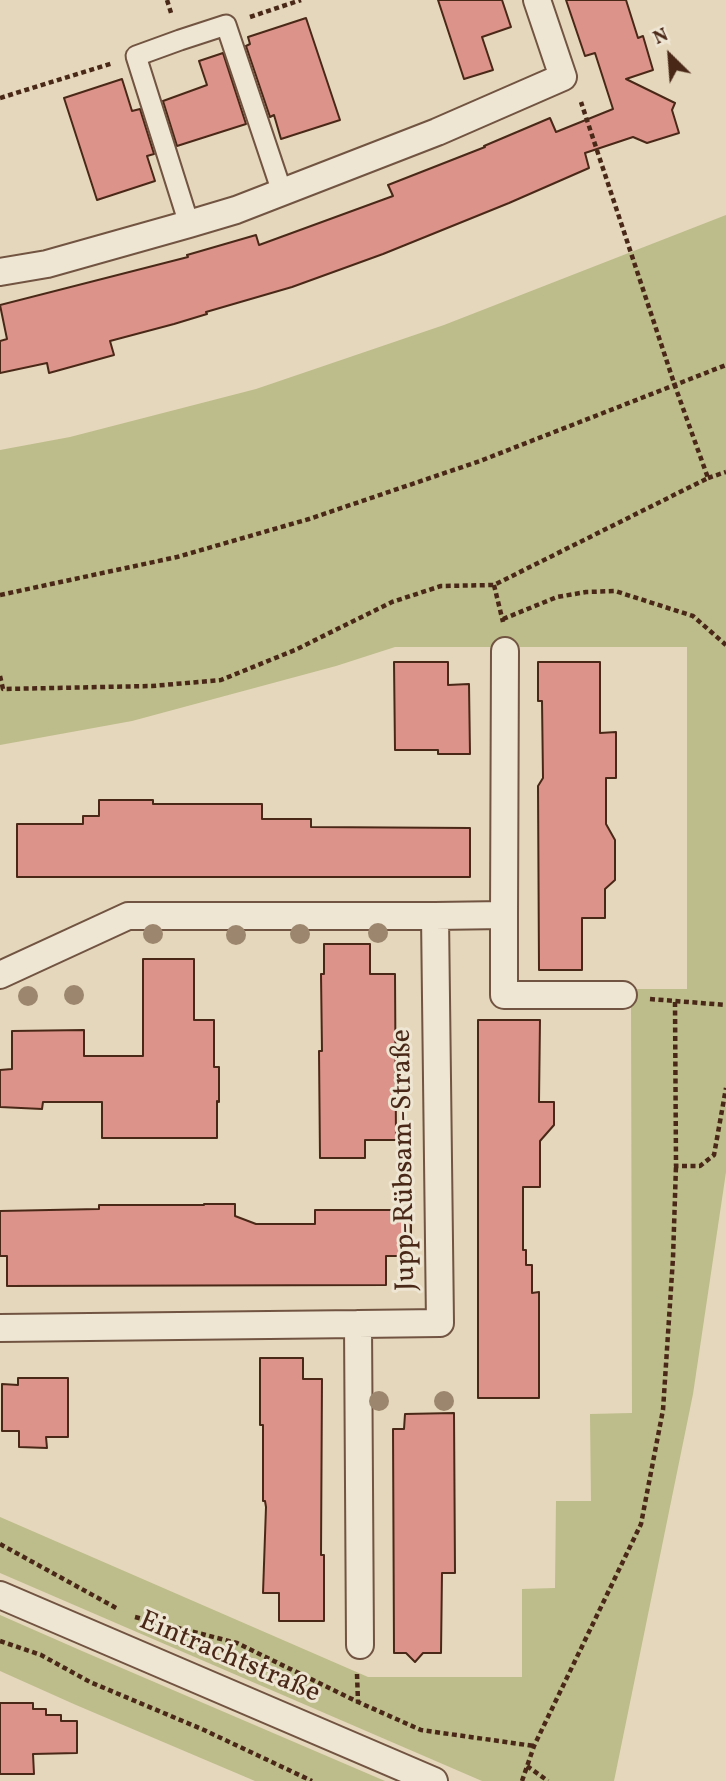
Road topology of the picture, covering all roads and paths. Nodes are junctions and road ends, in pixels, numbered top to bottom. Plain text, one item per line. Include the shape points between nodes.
1 (301, 0) edge
2 (537, 0) edge
3 (226, 25) junction
4 (135, 56) junction
5 (563, 77) junction
6 (0, 98) edge
7 (282, 192) junction
8 (190, 224) junction
9 (0, 272) edge
10 (726, 365) edge
11 (675, 386) junction
12 (726, 472) edge
13 (708, 478) junction
14 (494, 585) junction
15 (0, 595) edge
16 (503, 619) junction
17 (726, 645) edge
18 (505, 651) joint
19 (0, 676) edge
20 (2, 689) edge
21 (504, 915) junction
22 (435, 916) junction
23 (0, 975) edge
24 (623, 995) dead end
25 (726, 1005) edge
26 (726, 1088) edge
27 (676, 1166) junction
28 (358, 1324) junction
29 (0, 1328) edge
30 (0, 1544) edge
31 (0, 1595) edge
32 (119, 1610) dead end
33 (130, 1616) dead end
34 (0, 1641) edge
35 (360, 1645) dead end
36 (534, 1746) junction
37 (527, 1766) junction
38 (312, 1781) edge
39 (434, 1781) edge
40 (522, 1781) edge
41 (548, 1781) edge

1 - 3 path
2 - 5 street
3 - 4 street
3 - 7 street
4 - 6 path
4 - 8 street
5 - 7 street
5 - 11 path via 575,84
7 - 8 street
8 - 9 street via 47,264
10 - 11 path
11 - 13 path
11 - 15 path via 480,461 309,519 177,557
12 - 13 path
13 - 14 path
14 - 16 path
14 - 20 path via 441,586 392,602 221,680
16 - 17 path via 557,597 615,591 693,616
16 - 18 path
18 - 21 street
19 - 20 path
21 - 22 street
21 - 24 street via 504,995
22 - 23 street via 128,916
22 - 28 street, Jupp-Rübsam-Straße via 440,1323
25 - 27 path via 675,1002
26 - 27 path via 714,1155 700,1166
27 - 36 path via 663,1410 641,1524
28 - 29 street, Jupp-Rübsam-Straße
28 - 35 street
30 - 32 path
31 - 39 street, Eintrachtstraße
33 - 36 path via 237,1643 421,1730
34 - 38 path
36 - 37 path
37 - 40 path
37 - 41 path

